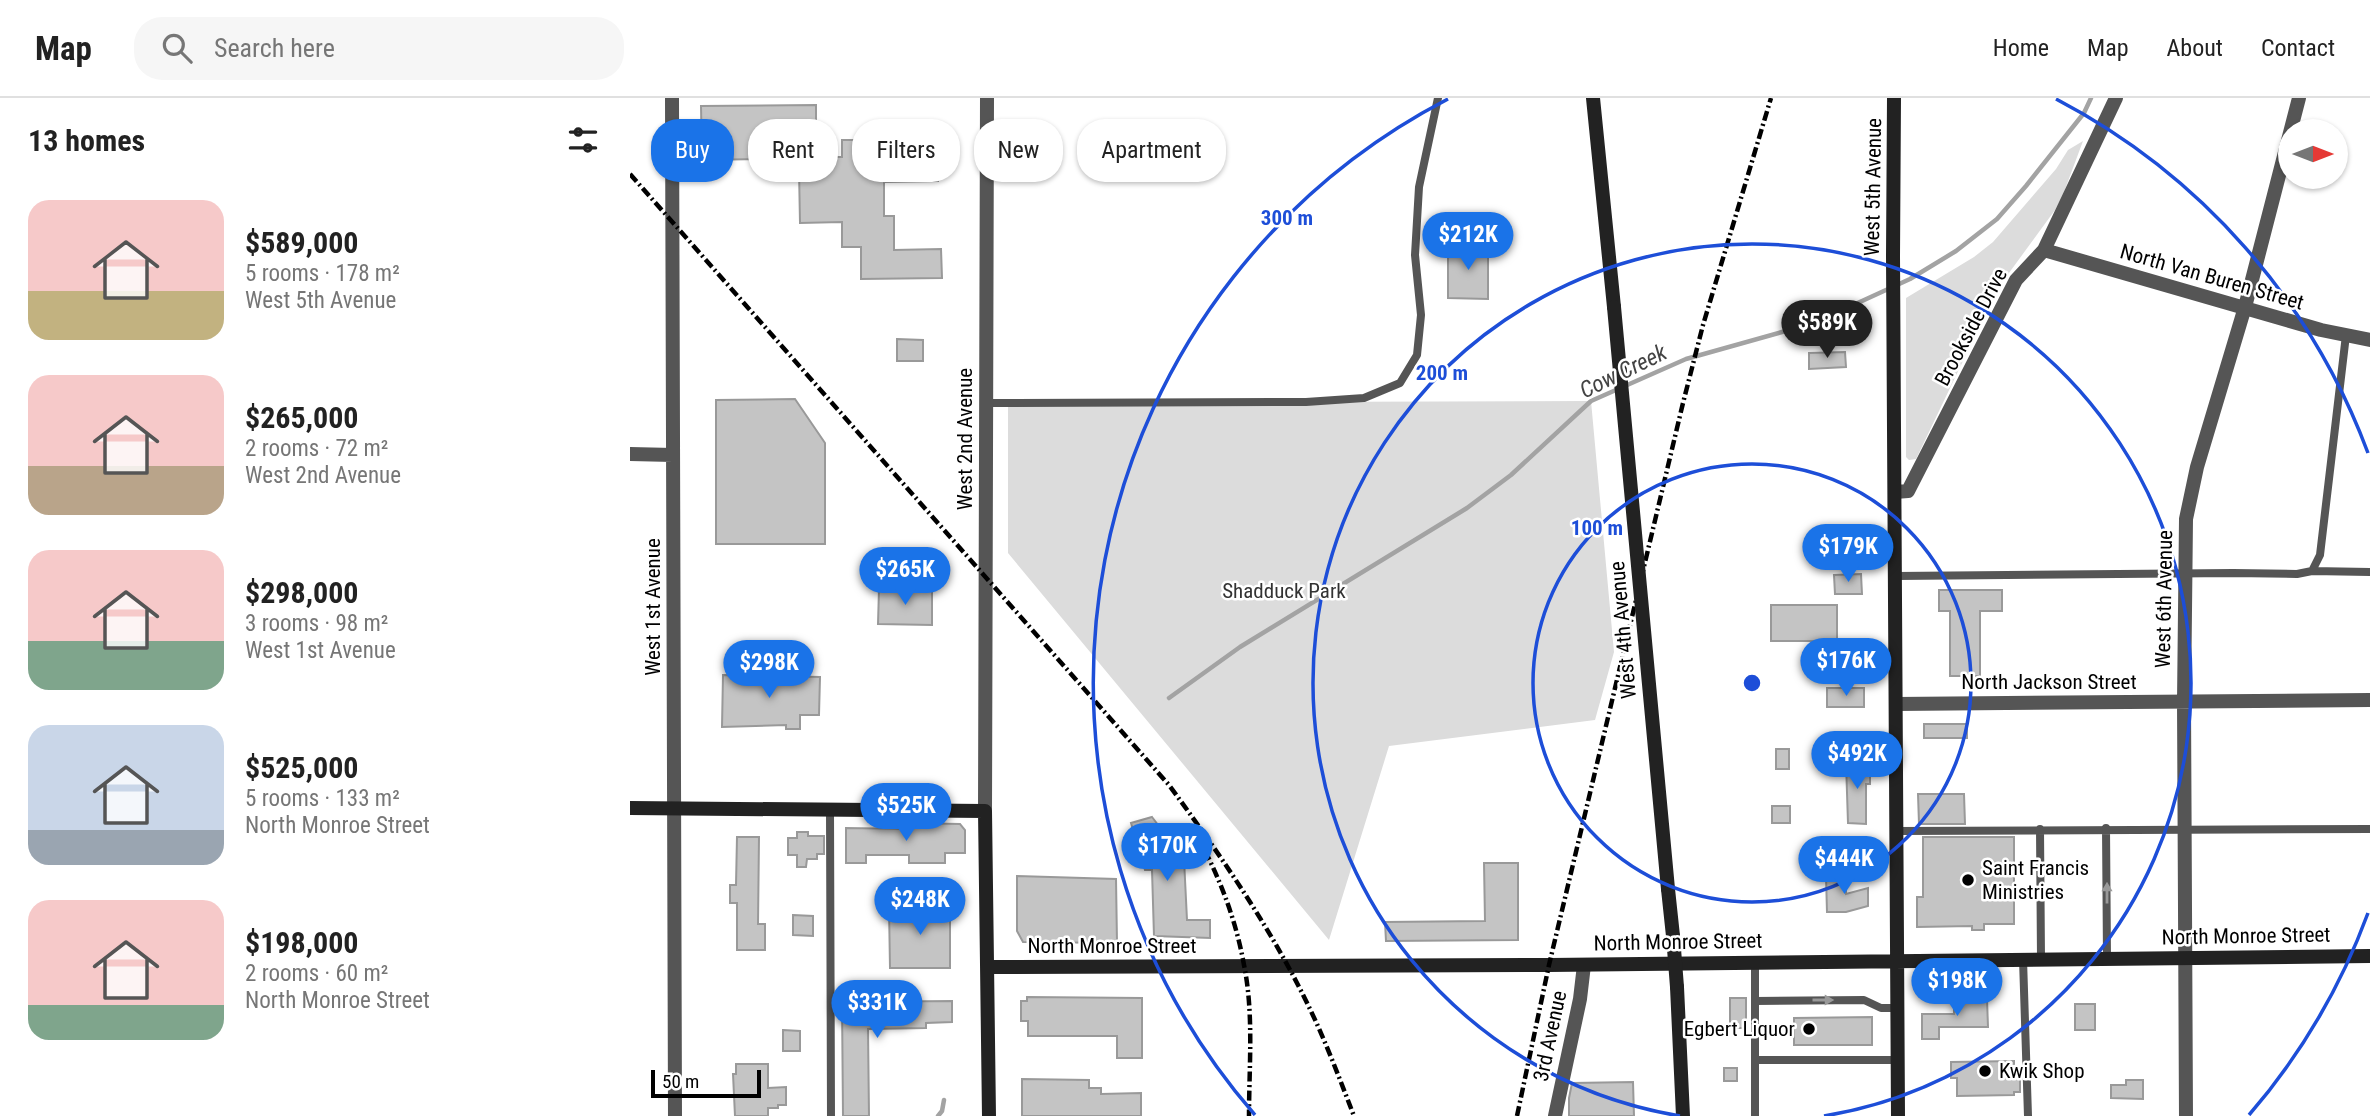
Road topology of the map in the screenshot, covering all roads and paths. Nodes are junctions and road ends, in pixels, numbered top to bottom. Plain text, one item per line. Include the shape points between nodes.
1 (672, 98) edge
2 (987, 98) edge
3 (1438, 98) edge
4 (1593, 98) edge
5 (1894, 98) edge
6 (2116, 98) edge
7 (2299, 98) edge
8 (2044, 250) junction
9 (2245, 307) junction
10 (2346, 335) junction
11 (2370, 340) edge
12 (986, 403) junction
13 (630, 454) edge
14 (673, 455) junction
15 (1895, 492) junction
16 (2312, 571) junction
17 (2370, 572) edge
18 (2185, 573) junction
19 (1896, 576) junction
20 (2370, 700) edge
21 (2184, 702) junction
22 (1896, 704) junction
23 (630, 808) edge
24 (675, 808) junction
25 (830, 810) junction
26 (985, 811) junction
27 (2106, 828) junction
28 (2185, 828) junction
29 (2040, 829) junction
30 (2370, 829) edge
31 (1897, 831) junction
32 (2370, 956) edge
33 (2186, 957) junction
34 (2107, 958) junction
35 (2023, 959) junction
36 (2041, 959) junction
37 (1897, 960) junction
38 (1755, 961) junction
39 (1584, 965) junction
40 (988, 967) junction
41 (1755, 1001) junction
42 (1898, 1008) junction
43 (1755, 1060) junction
44 (1898, 1060) junction
45 (675, 1116) edge
46 (831, 1116) edge
47 (989, 1116) edge
48 (1555, 1116) edge
49 (1684, 1116) edge
50 (1755, 1116) edge
51 (1898, 1116) edge
52 (2028, 1116) edge
53 (2186, 1116) edge

1 - 14 street, West 1st Avenue
2 - 12 street, West 2nd Avenue
3 - 12 lane via 1419,187 1415,255 1421,315 1417,355 1400,383 1364,398 1306,402
4 - 49 street, West 4th Avenue, bridge via 1673,936
5 - 15 street, West 5th Avenue
6 - 8 street, Brookside Drive
7 - 9 street, West 6th Avenue
8 - 9 street, North Van Buren Street
8 - 15 street, Brookside Drive via 2016,280 1908,491
9 - 10 street, North Van Buren Street
9 - 18 street, West 6th Avenue via 2192,488
10 - 11 street, North Van Buren Street
10 - 16 lane via 2320,555
12 - 26 street, West 2nd Avenue
13 - 14 street
14 - 24 street, West 1st Avenue
15 - 19 street, West 5th Avenue
16 - 17 lane
16 - 18 lane
18 - 19 lane
18 - 21 street, West 6th Avenue
19 - 22 street, West 5th Avenue
20 - 21 street, North Jackson Street
21 - 22 street, North Jackson Street
21 - 28 street, West 6th Avenue
22 - 31 street, West 5th Avenue
23 - 24 street
24 - 25 street
24 - 45 street, West 1st Avenue
25 - 26 street
25 - 46 lane
26 - 40 street, West 2nd Avenue
27 - 28 lane
27 - 29 lane
34 -> 27 lane
28 - 30 lane
28 - 33 street, West 6th Avenue
29 - 31 lane
29 - 36 lane
31 - 37 street, West 5th Avenue
32 - 33 street, North Monroe Street
33 - 34 street, North Monroe Street
33 - 53 street, West 6th Avenue
34 - 36 street, North Monroe Street
35 - 36 street, North Monroe Street
35 - 37 street, North Monroe Street
35 - 52 lane
37 - 38 street, North Monroe Street
37 - 42 street, West 5th Avenue
38 - 39 street, North Monroe Street
38 - 41 lane
39 - 40 street, North Monroe Street
39 - 48 street, 3rd Avenue
40 - 47 street, West 2nd Avenue
41 -> 42 lane via 1864,1000 1881,1008
41 - 43 lane
42 - 44 street, West 5th Avenue
43 - 44 lane
43 - 50 lane
44 - 51 street, West 5th Avenue

